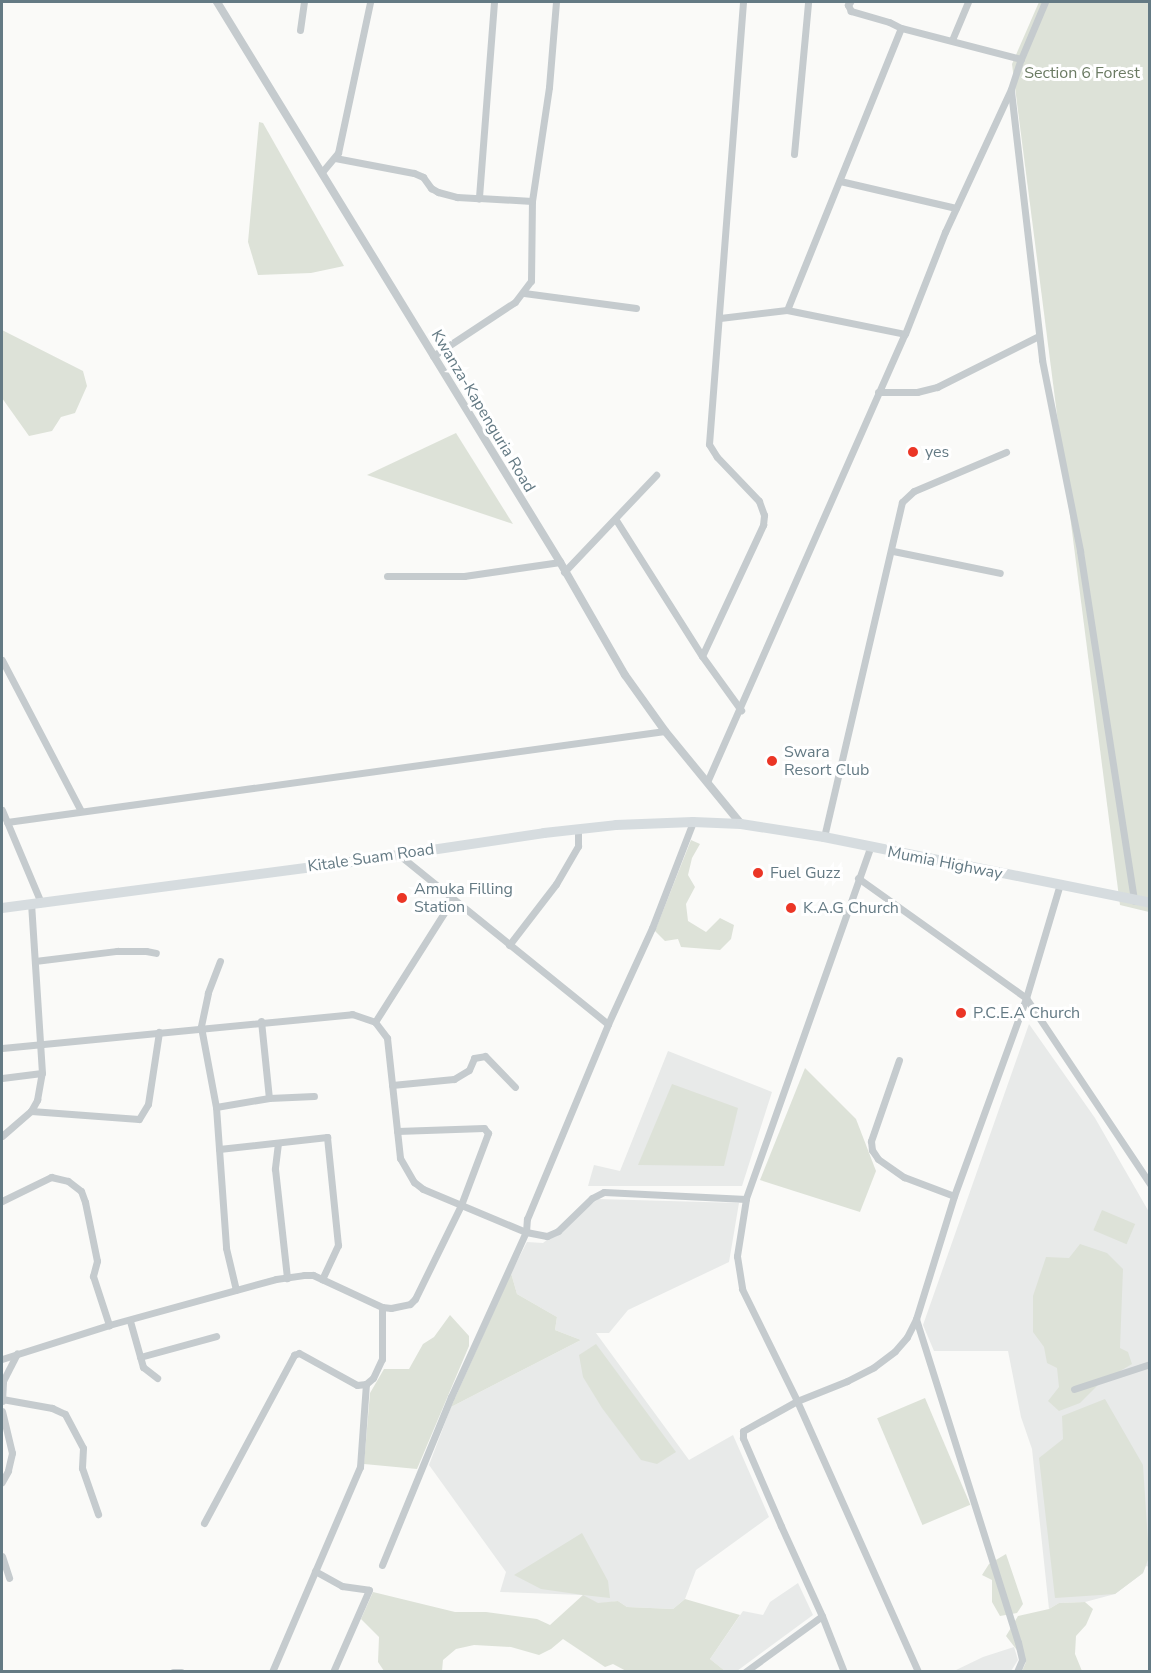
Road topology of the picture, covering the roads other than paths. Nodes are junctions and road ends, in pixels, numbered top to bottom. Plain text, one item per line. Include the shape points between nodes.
1 (217, 2) edge
2 (304, 2) edge
3 (370, 2) edge
4 (494, 2) edge
5 (556, 2) edge
6 (743, 2) edge
7 (808, 2) edge
8 (850, 2) edge
9 (968, 2) edge
10 (1045, 2) edge
11 (900, 28) junction
12 (300, 30) dead end
13 (952, 40) junction
14 (1021, 59) junction
15 (1011, 89) junction
16 (794, 154) dead end
17 (335, 158) junction
18 (322, 172) junction
19 (840, 181) junction
20 (479, 198) junction
21 (532, 201) junction
22 (956, 208) junction
23 (524, 293) junction
24 (636, 308) dead end
25 (788, 310) junction
26 (720, 318) junction
27 (905, 334) junction
28 (1039, 336) junction
29 (433, 356) junction
30 (878, 392) junction
31 (1005, 452) dead end
32 (656, 475) dead end
33 (616, 520) junction
34 (893, 551) junction
35 (560, 562) junction
36 (564, 572) junction
37 (1000, 573) dead end
38 (387, 576) dead end
39 (702, 656) junction
40 (2, 660) edge
41 (741, 710) junction
42 (665, 732) junction
43 (707, 782) junction
44 (2, 810) edge
45 (81, 811) junction
46 (7, 822) junction
47 (693, 822) junction
48 (741, 824) junction
49 (578, 829) junction
50 (824, 837) junction
51 (870, 848) junction
52 (397, 853) junction
53 (858, 878) junction
54 (1059, 886) junction
55 (452, 900) junction
56 (1134, 901) junction
57 (1149, 903) edge
58 (36, 904) junction
59 (2, 908) edge
60 (509, 945) junction
61 (156, 953) dead end
62 (35, 961) junction
63 (220, 961) dead end
64 (1026, 998) junction
65 (261, 1021) junction
66 (375, 1022) junction
67 (608, 1023) junction
68 (201, 1027) junction
69 (159, 1032) junction
70 (41, 1046) junction
71 (2, 1048) edge
72 (899, 1060) dead end
73 (42, 1072) junction
74 (2, 1077) edge
75 (392, 1085) junction
76 (515, 1087) dead end
77 (314, 1096) dead end
78 (269, 1098) junction
79 (216, 1107) junction
80 (31, 1111) junction
81 (397, 1131) junction
82 (2, 1136) edge
83 (278, 1143) junction
84 (219, 1149) junction
85 (1149, 1184) edge
86 (954, 1196) junction
87 (746, 1199) junction
88 (2, 1201) edge
89 (461, 1205) junction
90 (526, 1232) junction
91 (286, 1278) junction
92 (322, 1279) junction
93 (237, 1290) junction
94 (382, 1307) junction
95 (916, 1319) junction
96 (130, 1321) junction
97 (109, 1325) junction
98 (216, 1336) dead end
99 (17, 1353) junction
100 (2, 1356) edge
101 (140, 1357) junction
102 (1149, 1364) edge
103 (157, 1378) dead end
104 (366, 1384) junction
105 (1074, 1389) dead end
106 (2, 1400) edge
107 (797, 1401) junction
108 (2, 1411) edge
109 (2, 1482) edge
110 (98, 1514) dead end
111 (204, 1523) dead end
112 (2, 1556) edge
113 (382, 1565) dead end
114 (315, 1571) junction
115 (9, 1578) dead end
116 (822, 1616) junction
117 (173, 1671) edge
118 (181, 1671) edge
119 (272, 1671) edge
120 (333, 1671) edge
121 (745, 1671) edge
122 (844, 1671) edge
123 (918, 1671) edge
124 (1017, 1671) edge

1 - 18 street, Kwanza-Kapenguria Road
2 - 12 street
3 - 17 street
4 - 20 street
5 - 21 street via 549,87
6 - 26 street
7 - 16 street
8 - 11 street via 851,11
9 - 13 street
10 - 14 street
11 - 13 street
11 - 19 street
13 - 14 street
14 - 15 street
15 - 22 street
15 - 28 street
17 - 18 street
17 - 20 street via 414,174 438,192
18 - 29 street, Kwanza-Kapenguria Road
19 - 22 street
19 - 25 street
20 - 21 street
21 - 23 street via 531,281
22 - 27 street
23 - 24 street
23 - 29 street
25 - 26 street
25 - 27 street
26 - 39 street via 710,444 717,457 759,501 764,515 763,525
27 - 30 street
28 - 30 street via 937,387 917,392
28 - 56 street via 1080,551
29 - 35 street, Kwanza-Kapenguria Road
30 - 41 street
31 - 34 street via 906,496
32 - 33 street
33 - 36 street
33 - 39 street
34 - 37 street
34 - 50 street
35 - 36 street, Kwanza-Kapenguria Road
35 - 38 street via 464,576
36 - 42 street, Kwanza-Kapenguria Road
39 - 41 street
40 - 45 street
41 - 43 street
42 - 43 street, Kwanza-Kapenguria Road
42 - 45 street
43 - 48 street, Kwanza-Kapenguria Road
44 - 46 street
45 - 46 street
46 - 58 street
47 - 48 highway, Kitale Suam Road
47 - 49 highway, Kitale Suam Road
47 - 67 street via 652,928
48 - 50 highway, Mumia Highway
49 - 52 highway, Kitale Suam Road
49 - 60 street via 578,846 556,884
50 - 51 highway, Mumia Highway
51 - 53 street
51 - 54 highway, Mumia Highway
52 - 55 street
52 - 58 highway, Kitale Suam Road
53 - 64 street
53 - 87 street
54 - 56 highway, Mumia Highway
54 - 64 street
55 - 60 street
55 - 66 street
56 - 57 highway, Mumia Highway
58 - 59 highway, Kitale Suam Road
58 - 62 street
60 - 67 street
61 - 62 street via 117,951
62 - 70 street
63 - 68 street
64 - 85 street
64 - 86 street
65 - 66 street via 344,1013
65 - 68 street
65 - 78 street
66 - 75 street via 387,1038
67 - 90 street via 527,1219
68 - 69 street
68 - 79 street
69 - 70 street
69 - 80 street via 148,1104 140,1119
70 - 71 street
70 - 73 street
72 - 86 street via 871,1141 872,1150 878,1159 904,1177
73 - 74 street
73 - 80 street
75 - 76 street via 454,1079 469,1070 474,1058 485,1056
75 - 81 street
77 - 78 street
78 - 79 street
79 - 84 street
80 - 82 street
81 - 89 street via 400,1158 414,1182
81 - 89 street via 487,1130 488,1138
83 - 84 street
83 - 91 street via 275,1169
83 - 92 street via 327,1137 329,1143 338,1245
84 - 93 street via 226,1248
86 - 95 street
87 - 90 street via 604,1192 592,1198 558,1232 547,1236
87 - 107 street via 736,1256 742,1289
88 - 97 street via 51,1177 68,1181 81,1191 97,1261 93,1276
89 - 90 street
89 - 94 street via 415,1299 404,1307
90 - 113 street via 451,1397
91 - 92 street via 304,1275
91 - 93 street
92 - 94 street
93 - 96 street
94 - 104 street via 382,1359 378,1372
95 - 107 street via 895,1351 874,1367
95 - 124 street via 1018,1642 1022,1660
96 - 97 street
96 - 101 street
97 - 99 street
98 - 101 street
99 - 100 street
99 - 106 street via 3,1380
101 - 103 street via 147,1373
102 - 105 street
104 - 111 street via 357,1385 299,1353 294,1355
104 - 114 street via 360,1467
106 - 110 street via 52,1408 65,1414 83,1448 82,1468
107 - 116 street via 744,1428 742,1434
107 - 123 street
108 - 109 street via 12,1453
112 - 115 street
114 - 119 street
114 - 120 street via 342,1586 369,1590
116 - 121 street
116 - 122 street
117 - 118 street

